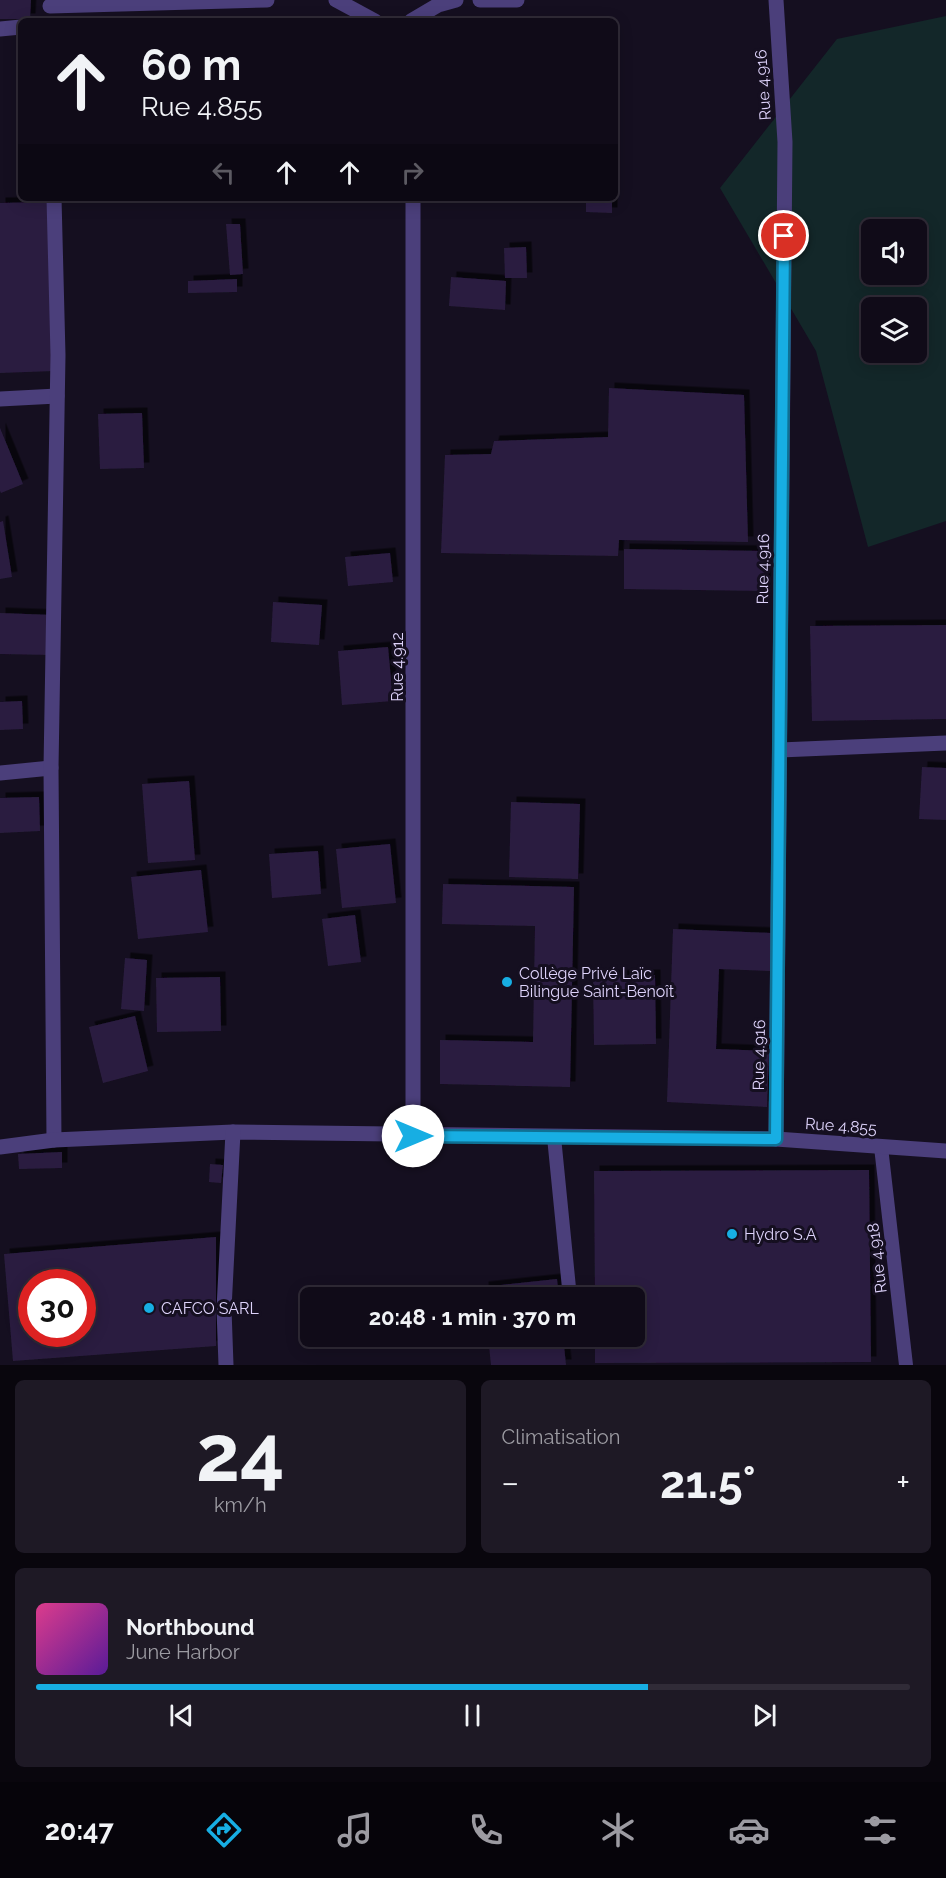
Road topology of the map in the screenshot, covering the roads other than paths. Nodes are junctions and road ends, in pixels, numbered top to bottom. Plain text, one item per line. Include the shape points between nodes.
1 (267, 0) edge
2 (336, 0) edge
3 (451, 0) edge
4 (480, 0) edge
5 (517, 0) edge
6 (776, 0) edge
7 (50, 9) edge
8 (369, 18) edge
9 (417, 18) edge
10 (18, 27) edge
11 (0, 29) edge
12 (54, 201) edge
13 (413, 201) edge
14 (57, 396) junction
15 (0, 399) edge
16 (946, 743) edge
17 (780, 750) junction
18 (51, 768) junction
19 (0, 773) edge
20 (233, 1132) junction
21 (413, 1136) junction
22 (554, 1137) junction
23 (776, 1139) junction
24 (54, 1140) junction
25 (0, 1147) edge
26 (881, 1147) junction
27 (946, 1151) edge
28 (569, 1287) edge
29 (226, 1365) edge
30 (906, 1365) edge

1 - 7 street
2 - 8 street
3 - 9 street
4 - 5 street
6 - 17 street, Rue 4.916 via 785,142
10 - 11 street
12 - 14 street
13 - 21 street, Rue 4.912
14 - 15 street
14 - 18 street
16 - 17 street
17 - 23 street, Rue 4.916
18 - 19 street
18 - 24 street
20 - 21 street, Rue 4.855
20 - 24 street, Rue 4.855
20 - 29 street via 224,1309
21 - 22 street, Rue 4.855
22 - 23 street, Rue 4.855
22 - 28 lane
23 - 26 street, Rue 4.855
24 - 25 street, Rue 4.855
26 - 27 street, Rue 4.855
26 - 30 lane, Rue 4.918

